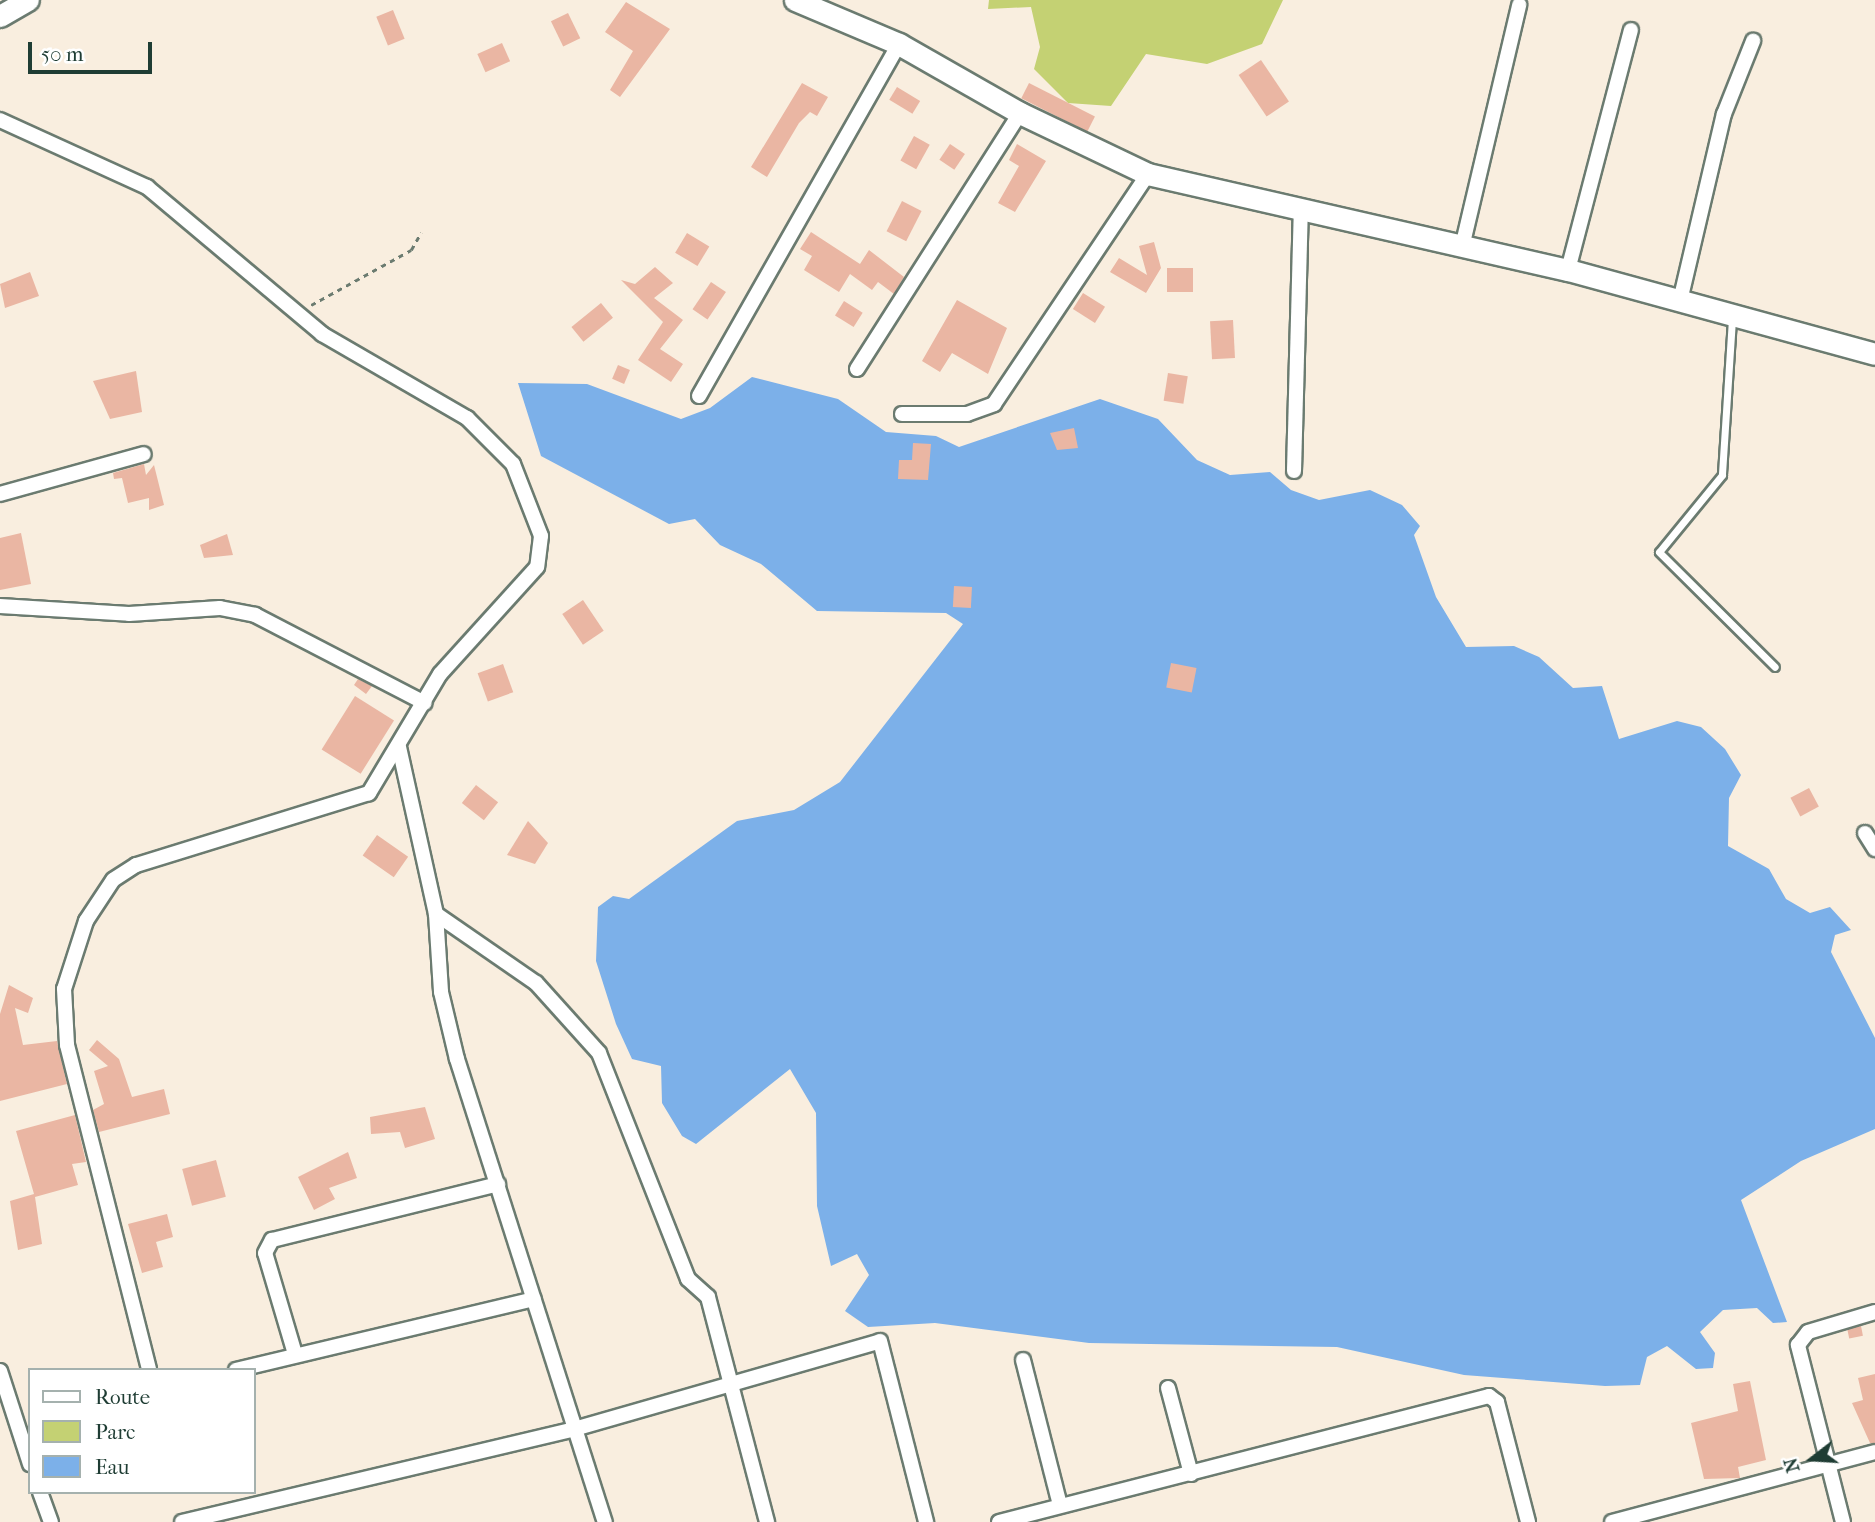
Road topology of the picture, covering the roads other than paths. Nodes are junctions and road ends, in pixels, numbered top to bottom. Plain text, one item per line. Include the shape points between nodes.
1 (28, 0) edge
2 (795, 0) edge
3 (1520, 5) dead end
4 (0, 16) edge
5 (1632, 30) dead end
6 (1753, 41) dead end
7 (899, 44) junction
8 (1020, 113) junction
9 (0, 120) edge
10 (1148, 174) junction
11 (1301, 212) junction
12 (1462, 247) junction
13 (1568, 270) junction
14 (1680, 301) junction
15 (1733, 317) junction
16 (1875, 354) edge
17 (857, 369) dead end
18 (699, 396) dead end
19 (902, 414) dead end
20 (144, 454) dead end
21 (1294, 471) dead end
22 (0, 494) edge
23 (0, 606) edge
24 (1775, 667) dead end
25 (425, 703) junction
26 (399, 747) junction
27 (1866, 833) dead end
28 (1875, 849) edge
29 (436, 914) junction
30 (498, 1184) junction
31 (534, 1298) junction
32 (1875, 1312) edge
33 (295, 1354) junction
34 (1023, 1360) dead end
35 (148, 1368) edge
36 (243, 1368) edge
37 (0, 1371) edge
38 (731, 1384) junction
39 (1168, 1388) dead end
40 (574, 1429) junction
41 (24, 1430) edge
42 (1875, 1452) edge
43 (28, 1453) edge
44 (1825, 1464) junction
45 (1191, 1474) junction
46 (41, 1494) edge
47 (1060, 1505) junction
48 (51, 1522) edge
49 (181, 1522) edge
50 (605, 1522) edge
51 (767, 1522) edge
52 (926, 1522) edge
53 (999, 1522) edge
54 (1528, 1522) edge
55 (1612, 1522) edge
56 (1843, 1522) edge

1 - 4 street
2 - 7 street
3 - 12 street
5 - 13 street
6 - 14 street via 1724,114
7 - 8 street
7 - 18 street
8 - 10 street
8 - 17 street
9 - 25 street via 147,187 362,362 476,425 513,464 541,536 537,567 478,627
10 - 11 street
10 - 19 street via 994,404 967,414
11 - 12 street
11 - 21 street
12 - 13 street
13 - 14 street
14 - 15 street
15 - 16 street
15 - 24 lane via 1722,475 1659,552
20 - 22 street
23 - 25 street via 129,614 220,608 255,615
25 - 26 street
26 - 29 street
26 - 35 street via 369,793 136,865 113,880 72,953 64,989 67,1045
27 - 28 street
29 - 30 street via 441,992
29 - 38 street via 536,983 599,1053 688,1279 708,1297
30 - 31 street
30 - 33 street via 272,1240 265,1253
31 - 33 street
31 - 40 street
32 - 44 street via 1799,1337
33 - 36 street
34 - 47 street
37 - 41 street
38 - 40 street
38 - 51 street
38 - 52 street via 880,1341
39 - 45 street
40 - 49 street
40 - 50 street
41 - 43 street
42 - 44 street
44 - 55 street
44 - 56 street
45 - 47 street
45 - 54 street via 1489,1396 1497,1402
46 - 48 street
47 - 53 street

